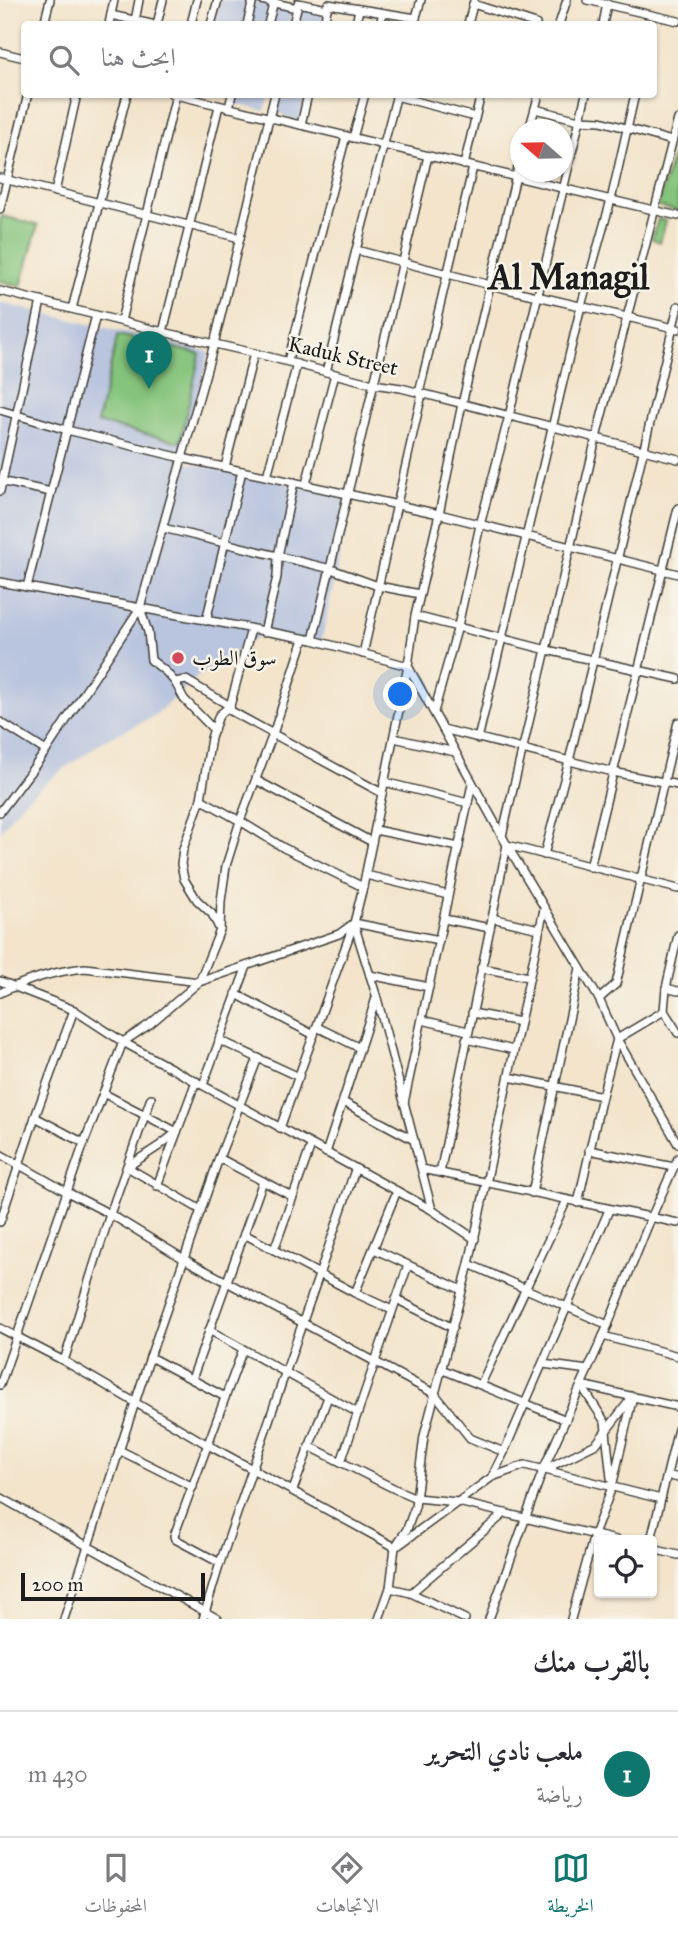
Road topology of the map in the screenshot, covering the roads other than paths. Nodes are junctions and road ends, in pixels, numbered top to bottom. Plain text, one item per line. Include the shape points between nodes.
1 (50, 0) edge
2 (114, 0) edge
3 (139, 0) edge
4 (163, 0) edge
5 (197, 0) edge
6 (218, 0) edge
7 (253, 0) edge
8 (261, 0) edge
9 (421, 0) edge
10 (567, 0) edge
11 (587, 0) edge
12 (274, 1) edge
13 (474, 2) edge
14 (298, 4) edge
15 (318, 4) edge
16 (349, 4) edge
17 (607, 4) junction
18 (625, 4) edge
19 (327, 9) junction
20 (359, 9) junction
21 (380, 9) junction
22 (111, 15) junction
23 (651, 15) junction
24 (45, 21) edge
25 (110, 21) edge
26 (135, 21) joint
27 (158, 21) edge
28 (192, 21) edge
29 (212, 21) edge
30 (248, 21) edge
31 (269, 21) edge
32 (294, 21) edge
33 (325, 21) edge
34 (357, 21) edge
35 (380, 21) edge
36 (415, 21) edge
37 (469, 21) edge
38 (528, 21) edge
39 (560, 21) edge
40 (604, 21) edge
41 (650, 21) edge
42 (678, 21) edge
43 (0, 52) edge
44 (21, 57) edge
45 (27, 98) edge
46 (76, 98) edge
47 (126, 98) edge
48 (173, 98) edge
49 (200, 98) edge
50 (231, 98) edge
51 (274, 98) edge
52 (308, 98) edge
53 (364, 98) edge
54 (396, 98) edge
55 (408, 98) edge
56 (480, 98) edge
57 (538, 98) edge
58 (585, 98) edge
59 (634, 98) edge
60 (219, 106) junction
61 (229, 108) junction
62 (535, 109) junction
63 (475, 117) junction
64 (270, 118) junction
65 (532, 119) edge
66 (678, 119) edge
67 (579, 120) junction
68 (301, 125) junction
69 (627, 129) junction
70 (677, 130) edge
71 (350, 137) junction
72 (672, 141) junction
73 (383, 145) junction
74 (428, 156) junction
75 (469, 166) junction
76 (510, 176) edge
77 (4, 179) edge
78 (514, 182) edge
79 (537, 182) edge
80 (563, 188) junction
81 (55, 192) junction
82 (611, 200) junction
83 (99, 202) junction
84 (0, 209) edge
85 (654, 210) junction
86 (147, 214) junction
87 (678, 216) edge
88 (189, 225) junction
89 (240, 238) junction
90 (356, 250) junction
91 (402, 263) junction
92 (447, 274) junction
93 (489, 285) junction
94 (0, 291) edge
95 (538, 296) junction
96 (41, 301) junction
97 (581, 306) junction
98 (678, 306) edge
99 (72, 309) junction
100 (96, 315) junction
101 (627, 317) junction
102 (121, 321) junction
103 (675, 328) edge
104 (163, 332) junction
105 (214, 344) junction
106 (254, 353) junction
107 (288, 362) junction
108 (297, 365) junction
109 (327, 372) junction
110 (335, 374) junction
111 (373, 384) junction
112 (421, 393) junction
113 (462, 404) junction
114 (0, 410) edge
115 (16, 415) junction
116 (509, 416) junction
117 (552, 427) junction
118 (67, 430) junction
119 (596, 438) junction
120 (644, 451) junction
121 (182, 458) junction
122 (678, 459) edge
123 (225, 467) junction
124 (242, 471) junction
125 (267, 476) junction
126 (1, 482) edge
127 (294, 482) junction
128 (306, 484) junction
129 (0, 491) edge
130 (51, 492) junction
131 (347, 493) junction
132 (397, 504) junction
133 (678, 508) edge
134 (439, 514) junction
135 (480, 525) junction
136 (163, 527) junction
137 (527, 537) junction
138 (225, 543) junction
139 (571, 546) junction
140 (278, 556) junction
141 (617, 559) junction
142 (331, 569) junction
143 (664, 570) junction
144 (678, 574) edge
145 (0, 582) edge
146 (378, 586) junction
147 (27, 587) junction
148 (420, 594) junction
149 (140, 608) junction
150 (415, 616) junction
151 (206, 621) junction
152 (458, 626) junction
153 (251, 629) junction
154 (264, 632) junction
155 (503, 638) junction
156 (304, 639) junction
157 (313, 640) junction
158 (547, 650) junction
159 (363, 654) junction
160 (593, 660) junction
161 (408, 666) junction
162 (639, 670) junction
163 (678, 679) edge
164 (175, 682) junction
165 (230, 706) junction
166 (433, 712) junction
167 (0, 722) edge
168 (678, 722) edge
169 (214, 730) junction
170 (443, 730) junction
171 (273, 734) junction
172 (394, 738) junction
173 (478, 739) junction
174 (523, 750) junction
175 (46, 751) junction
176 (455, 752) junction
177 (569, 761) junction
178 (613, 772) junction
179 (257, 779) junction
180 (384, 782) junction
181 (664, 782) junction
182 (472, 783) junction
183 (678, 785) edge
184 (382, 793) junction
185 (201, 799) junction
186 (468, 803) junction
187 (0, 812) edge
188 (240, 821) junction
189 (375, 830) junction
190 (502, 836) junction
191 (372, 842) junction
192 (507, 845) junction
193 (458, 848) junction
194 (544, 855) junction
195 (590, 867) junction
196 (366, 875) junction
197 (640, 880) junction
198 (363, 887) junction
199 (678, 889) edge
200 (449, 895) junction
201 (544, 909) junction
202 (492, 918) junction
203 (444, 919) junction
204 (354, 923) junction
205 (490, 928) junction
206 (540, 929) junction
207 (220, 930) junction
208 (439, 940) junction
209 (678, 941) edge
210 (247, 966) junction
211 (481, 968) junction
212 (580, 968) junction
213 (370, 975) junction
214 (530, 977) junction
215 (0, 981) edge
216 (199, 982) junction
217 (15, 986) junction
218 (429, 987) junction
219 (666, 988) junction
220 (678, 991) edge
221 (0, 993) edge
222 (236, 994) junction
223 (377, 998) junction
224 (599, 999) junction
225 (74, 1010) junction
226 (664, 1011) junction
227 (472, 1013) junction
228 (422, 1020) junction
229 (520, 1022) junction
230 (315, 1031) junction
231 (678, 1033) edge
232 (467, 1035) junction
233 (617, 1039) junction
234 (219, 1040) junction
235 (123, 1042) junction
236 (360, 1048) junction
237 (514, 1050) junction
238 (258, 1058) junction
239 (299, 1077) junction
240 (509, 1077) junction
241 (199, 1083) junction
242 (556, 1088) junction
243 (103, 1093) junction
244 (601, 1096) junction
245 (151, 1098) dead end
246 (343, 1102) junction
247 (404, 1103) junction
248 (239, 1104) junction
249 (145, 1115) junction
250 (35, 1117) junction
251 (281, 1128) junction
252 (177, 1132) junction
253 (414, 1140) junction
254 (84, 1143) junction
255 (678, 1143) edge
256 (311, 1146) junction
257 (589, 1150) junction
258 (326, 1153) junction
259 (0, 1154) edge
260 (219, 1158) junction
261 (678, 1158) edge
262 (19, 1165) junction
263 (127, 1167) junction
264 (674, 1167) junction
265 (422, 1169) junction
266 (355, 1170) junction
267 (440, 1173) junction
268 (263, 1181) junction
269 (487, 1184) junction
270 (158, 1186) junction
271 (397, 1191) junction
272 (67, 1192) junction
273 (532, 1193) junction
274 (293, 1197) junction
275 (567, 1200) junction
276 (578, 1203) junction
277 (201, 1210) junction
278 (432, 1210) junction
279 (610, 1210) junction
280 (110, 1214) junction
281 (651, 1218) junction
282 (0, 1222) edge
283 (678, 1223) edge
284 (244, 1234) junction
285 (475, 1239) junction
286 (374, 1249) junction
287 (274, 1250) junction
288 (184, 1259) junction
289 (469, 1264) junction
290 (408, 1265) junction
291 (318, 1274) junction
292 (227, 1282) junction
293 (525, 1289) junction
294 (463, 1290) junction
295 (355, 1293) junction
296 (396, 1299) junction
297 (567, 1307) junction
298 (392, 1310) junction
299 (302, 1322) junction
300 (608, 1325) junction
301 (0, 1328) edge
302 (453, 1328) junction
303 (209, 1329) junction
304 (17, 1336) junction
305 (603, 1336) junction
306 (243, 1349) junction
307 (678, 1356) edge
308 (150, 1357) junction
309 (64, 1361) junction
310 (375, 1362) junction
311 (543, 1364) junction
312 (441, 1369) junction
313 (588, 1370) junction
314 (286, 1373) junction
315 (192, 1379) junction
316 (481, 1384) junction
317 (0, 1385) edge
318 (581, 1385) junction
319 (435, 1394) junction
320 (328, 1396) junction
321 (633, 1396) junction
322 (225, 1397) junction
323 (135, 1402) junction
324 (525, 1404) junction
325 (678, 1407) edge
326 (358, 1413) junction
327 (566, 1420) junction
328 (678, 1429) edge
329 (606, 1431) junction
330 (208, 1445) junction
331 (309, 1446) junction
332 (119, 1450) junction
333 (505, 1452) junction
334 (341, 1462) junction
335 (253, 1469) junction
336 (543, 1470) junction
337 (667, 1475) junction
338 (492, 1477) junction
339 (678, 1478) edge
340 (612, 1487) junction
341 (193, 1488) junction
342 (293, 1490) junction
343 (0, 1497) edge
344 (416, 1498) junction
345 (661, 1499) junction
346 (458, 1502) junction
347 (505, 1513) junction
348 (526, 1517) junction
349 (594, 1535) junction
350 (652, 1535) edge
351 (88, 1546) junction
352 (395, 1548) junction
353 (657, 1550) edge
354 (678, 1555) edge
355 (220, 1563) junction
356 (390, 1588) junction
357 (411, 1593) junction
358 (204, 1615) edge
359 (65, 1619) edge
360 (218, 1619) edge
361 (379, 1619) edge
362 (465, 1619) edge
363 (489, 1619) edge
364 (571, 1619) edge

1 - 24 street
2 - 22 street
3 - 26 street
4 - 27 street
5 - 28 street
6 - 29 street
7 - 30 street
8 - 12 street
9 - 36 street
10 - 39 street
11 - 17 street
12 - 14 street
12 - 31 street
13 - 37 street
13 - 38 street
14 - 15 street
14 - 32 street
15 - 19 street
16 - 19 street via 328,4
16 - 20 street
17 - 18 street
17 - 40 street
18 - 23 street
19 - 33 street
20 - 21 street
20 - 34 street
21 - 35 street
21 - 36 street
22 - 25 street
22 - 26 street
23 - 41 street
23 - 42 street
43 - 44 street
45 - 77 street
46 - 81 street
47 - 83 street
48 - 86 street
49 - 60 street
50 - 61 street
51 - 64 street
52 - 68 street
53 - 71 street
54 - 73 street
55 - 63 street
56 - 63 street
57 - 62 street
58 - 67 street
59 - 69 street
60 - 61 street
60 - 88 street
61 - 64 street
62 - 65 street
62 - 67 street
63 - 75 street
64 - 68 street
64 - 89 street
66 - 70 street
67 - 69 street
67 - 80 street
68 - 71 street
69 - 72 street
69 - 82 street
70 - 72 street
71 - 73 street
71 - 107 street
72 - 85 street
73 - 74 street
73 - 90 street
74 - 75 street
74 - 91 street
75 - 76 street
75 - 92 street
77 - 81 street
77 - 84 street
78 - 93 street
79 - 80 street
80 - 82 street
80 - 95 street
81 - 83 street
82 - 85 street
82 - 97 street
83 - 86 street
83 - 99 street
85 - 87 street
85 - 101 street
86 - 88 street
86 - 102 street
88 - 89 street
88 - 104 street
89 - 105 street
90 - 91 street
90 - 109 street
91 - 92 street
91 - 111 street
92 - 93 street
92 - 112 street
93 - 95 street
93 - 113 street
94 - 96 street, Kaduk Street
95 - 97 street
95 - 116 street
96 - 99 street, Kaduk Street
96 - 115 street
97 - 101 street
97 - 117 street
98 - 103 street
99 - 100 street, Kaduk Street
100 - 102 street, Kaduk Street
100 - 118 street
101 - 103 street
101 - 119 street
102 - 104 street, Kaduk Street
103 - 120 street
104 - 105 street, Kaduk Street
105 - 106 street, Kaduk Street
105 - 121 street
106 - 107 street, Kaduk Street
106 - 123 street
107 - 108 street, Kaduk Street
108 - 109 street, Kaduk Street
108 - 125 street
109 - 110 street, Kaduk Street
110 - 111 street, Kaduk Street
110 - 128 street
111 - 112 street, Kaduk Street
111 - 131 street
112 - 113 street, Kaduk Street
112 - 132 street
113 - 116 street, Kaduk Street
113 - 134 street
114 - 115 street
115 - 118 street
115 - 126 street
116 - 117 street, Kaduk Street
116 - 135 street
117 - 119 street, Kaduk Street
117 - 137 street
118 - 121 street
118 - 130 street
119 - 120 street, Kaduk Street
119 - 139 street
120 - 122 street, Kaduk Street
120 - 141 street
121 - 123 street
121 - 136 street
123 - 124 street
124 - 125 street
124 - 138 street
125 - 127 street
126 - 129 street
126 - 130 street
127 - 128 street
127 - 140 street
128 - 131 street
130 - 147 street
131 - 132 street
131 - 142 street
132 - 134 street
132 - 146 street
133 - 143 street
134 - 135 street
134 - 148 street
135 - 137 street
135 - 152 street
136 - 138 street
136 - 149 street
137 - 139 street
137 - 155 street
138 - 140 street
138 - 151 street
139 - 141 street
139 - 158 street
140 - 142 street
140 - 154 street
141 - 143 street
141 - 160 street
142 - 146 street
142 - 157 street
143 - 144 street
143 - 162 street
145 - 147 street
146 - 148 street
146 - 159 street
147 - 149 street
148 - 150 street
149 - 151 street
149 - 164 street via 151,660
149 - 175 street
150 - 152 street
150 - 161 street
151 - 153 street
152 - 155 street
152 - 166 street
153 - 154 street
153 - 165 street
154 - 156 street
155 - 158 street
155 - 173 street
156 - 157 street
156 - 171 street
157 - 159 street
158 - 160 street
158 - 174 street
159 - 161 street
160 - 162 street
160 - 177 street
161 - 166 street
161 - 172 street
162 - 163 street
162 - 178 street
164 - 165 street via 186,680
164 - 169 street via 184,699
165 - 169 street via 219,715
165 - 171 street via 235,714
166 - 170 street
167 - 175 street
168 - 181 street
169 - 185 street
170 - 173 street
170 - 176 street
171 - 179 street
171 - 184 street
172 - 176 street
172 - 180 street
173 - 174 street
174 - 177 street
174 - 190 street
175 - 187 street
176 - 182 street
177 - 178 street
177 - 194 street
178 - 181 street
178 - 195 street
179 - 188 street
179 - 191 street
180 - 184 street
180 - 186 street
181 - 183 street
181 - 197 street
182 - 186 street
182 - 190 street
184 - 189 street
185 - 188 street
185 - 207 street via 181,864 184,879
186 - 193 street
188 - 198 street
188 - 207 street via 226,866
189 - 191 street
189 - 193 street
190 - 192 street
191 - 196 street
192 - 194 street
192 - 201 street
192 - 202 street
193 - 200 street
194 - 195 street
195 - 197 street
196 - 198 street
196 - 200 street
197 - 199 street
197 - 224 street via 616,984
198 - 204 street
200 - 203 street
201 - 206 street
201 - 212 street
202 - 205 street
202 - 206 street
203 - 205 street
203 - 208 street
204 - 208 street
204 - 210 street via 339,934
204 - 213 street
204 - 230 street
205 - 211 street
206 - 214 street
207 - 216 street
208 - 218 street
209 - 219 street
210 - 216 street
210 - 222 street
211 - 214 street
211 - 227 street
212 - 224 street
212 - 242 street
213 - 218 street
213 - 223 street
214 - 229 street
215 - 217 street
216 - 217 street via 85,968
216 - 235 street
217 - 221 street
217 - 225 street
218 - 228 street
219 - 220 street
219 - 226 street
222 - 230 street
222 - 234 street
223 - 236 street
223 - 247 street
224 - 233 street
225 - 235 street
225 - 250 street
226 - 231 street
226 - 233 street
227 - 229 street
227 - 232 street
228 - 232 street
228 - 247 street
229 - 237 street
230 - 236 street
230 - 239 street
232 - 237 street
232 - 267 street
233 - 244 street
233 - 255 street
234 - 238 street
234 - 241 street
235 - 241 street
235 - 243 street
236 - 246 street
237 - 240 street
238 - 239 street
238 - 248 street
239 - 251 street
240 - 242 street
240 - 269 street
241 - 248 street
241 - 252 street
242 - 244 street
242 - 273 street
243 - 249 street
243 - 254 street
244 - 257 street
245 - 249 street
246 - 253 street
246 - 258 street
247 - 253 street
248 - 251 street
248 - 260 street
249 - 252 street
249 - 263 street
250 - 254 street
250 - 262 street
251 - 256 street
252 - 263 street
252 - 270 street
253 - 265 street
254 - 272 street
256 - 258 street
256 - 274 street
257 - 264 street
257 - 276 street
258 - 266 street
259 - 262 street
260 - 268 street
260 - 277 street
261 - 264 street
262 - 272 street
262 - 282 street
263 - 270 street
263 - 280 street
264 - 281 street
265 - 267 street
265 - 278 street
266 - 271 street
266 - 291 street
267 - 269 street
268 - 274 street
268 - 284 street
269 - 273 street
269 - 285 street
270 - 277 street
271 - 278 street
271 - 286 street
272 - 280 street
272 - 304 street
273 - 275 street
274 - 287 street
275 - 276 street
275 - 293 street
276 - 279 street
277 - 288 street
278 - 285 street
279 - 281 street
279 - 297 street
280 - 288 street
280 - 309 street
281 - 283 street
281 - 300 street
284 - 287 street
284 - 292 street
285 - 289 street
286 - 290 street
286 - 295 street
287 - 291 street
288 - 292 street
288 - 308 street
289 - 293 street
289 - 294 street
290 - 294 street
290 - 296 street
291 - 295 street
291 - 299 street
292 - 299 street
292 - 303 street
293 - 297 street
293 - 316 street
294 - 302 street
295 - 298 street
296 - 298 street
296 - 302 street
297 - 300 street
297 - 311 street
298 - 310 street
299 - 310 street
299 - 314 street
300 - 305 street
301 - 304 street
302 - 312 street
303 - 306 street
303 - 315 street
304 - 309 street
304 - 317 street
305 - 307 street
305 - 313 street
306 - 314 street
306 - 322 street
308 - 315 street
308 - 323 street
309 - 323 street
310 - 319 street
310 - 326 street
311 - 313 street
311 - 324 street
312 - 316 street
312 - 319 street
313 - 318 street
314 - 320 street
314 - 335 street
315 - 322 street
316 - 324 street
318 - 321 street
318 - 327 street
318 - 329 street
319 - 333 street via 470,1438
319 - 344 street
320 - 326 street
320 - 331 street
321 - 325 street
321 - 329 street
321 - 340 street
322 - 330 street
323 - 330 street
323 - 332 street
324 - 327 street
324 - 333 street
326 - 334 street
327 - 336 street
328 - 337 street
329 - 336 street via 596,1444
329 - 340 street
330 - 335 street
330 - 341 street
331 - 334 street
331 - 342 street
332 - 341 street
332 - 351 street
333 - 338 street
334 - 344 street
335 - 342 street
335 - 355 street
336 - 338 street via 525,1465
336 - 340 street
336 - 348 street
337 - 339 street
337 - 345 street
338 - 346 street
340 - 345 street
340 - 349 street
341 - 355 street via 175,1539
342 - 352 street
343 - 351 street
344 - 346 street
344 - 352 street via 407,1529
345 - 350 street
346 - 347 street
346 - 352 street
347 - 348 street
347 - 357 street
348 - 349 street
348 - 363 street
349 - 364 street
351 - 358 street
351 - 359 street
352 - 356 street
353 - 354 street
355 - 358 street
356 - 357 street
356 - 361 street
357 - 362 street
358 - 360 street

